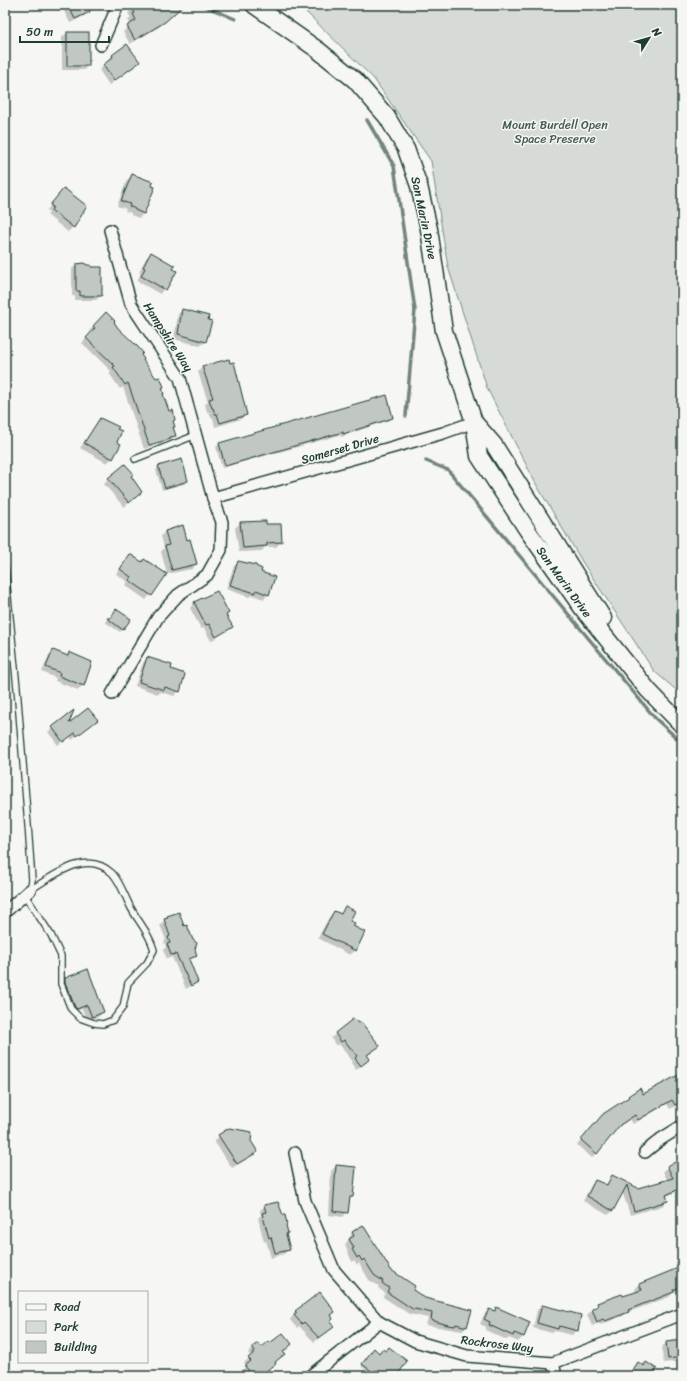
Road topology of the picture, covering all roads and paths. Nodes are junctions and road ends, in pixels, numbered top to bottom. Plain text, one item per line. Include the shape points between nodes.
1 (118, 5) edge
2 (254, 5) edge
3 (101, 45) dead end
4 (110, 230) dead end
5 (474, 422) junction
6 (197, 435) junction
7 (135, 459) dead end
8 (212, 498) junction
9 (5, 566) edge
10 (112, 694) dead end
11 (682, 712) edge
12 (682, 725) edge
13 (27, 892) junction
14 (5, 912) edge
15 (682, 1126) edge
16 (645, 1152) dead end
17 (295, 1153) dead end
18 (682, 1314) edge
19 (379, 1322) junction
20 (552, 1363) junction
21 (310, 1376) edge
22 (556, 1376) edge

1 - 3 street
2 - 5 main road, San Marin Drive via 318,50 355,80 387,117 406,149 419,186 428,229 444,331
4 - 6 street, Hampshire Way via 131,304 180,378
5 - 8 street, Somerset Drive
5 - 11 main road, San Marin Drive via 494,445 595,607 634,660
5 - 12 main road, San Marin Drive via 479,456 528,531 583,609 643,684
6 - 7 lane
6 - 8 street, Hampshire Way
8 - 10 street, Hampshire Way via 222,522 221,550 207,576 178,595 158,617
9 - 13 lane via 32,880
13 - 13 lane via 67,867 82,863 100,865 112,873 131,909 150,936 154,950 147,963 128,983 123,1007 113,1020 103,1024 94,1023 80,1018 71,1009 61,984 61,956
13 - 14 street
15 - 16 street
17 - 19 street, Rockrose Way via 305,1202 334,1270
18 - 20 street, Rockrose Way
19 - 20 street, Rockrose Way via 415,1341 467,1356
19 - 21 street
20 - 22 street

